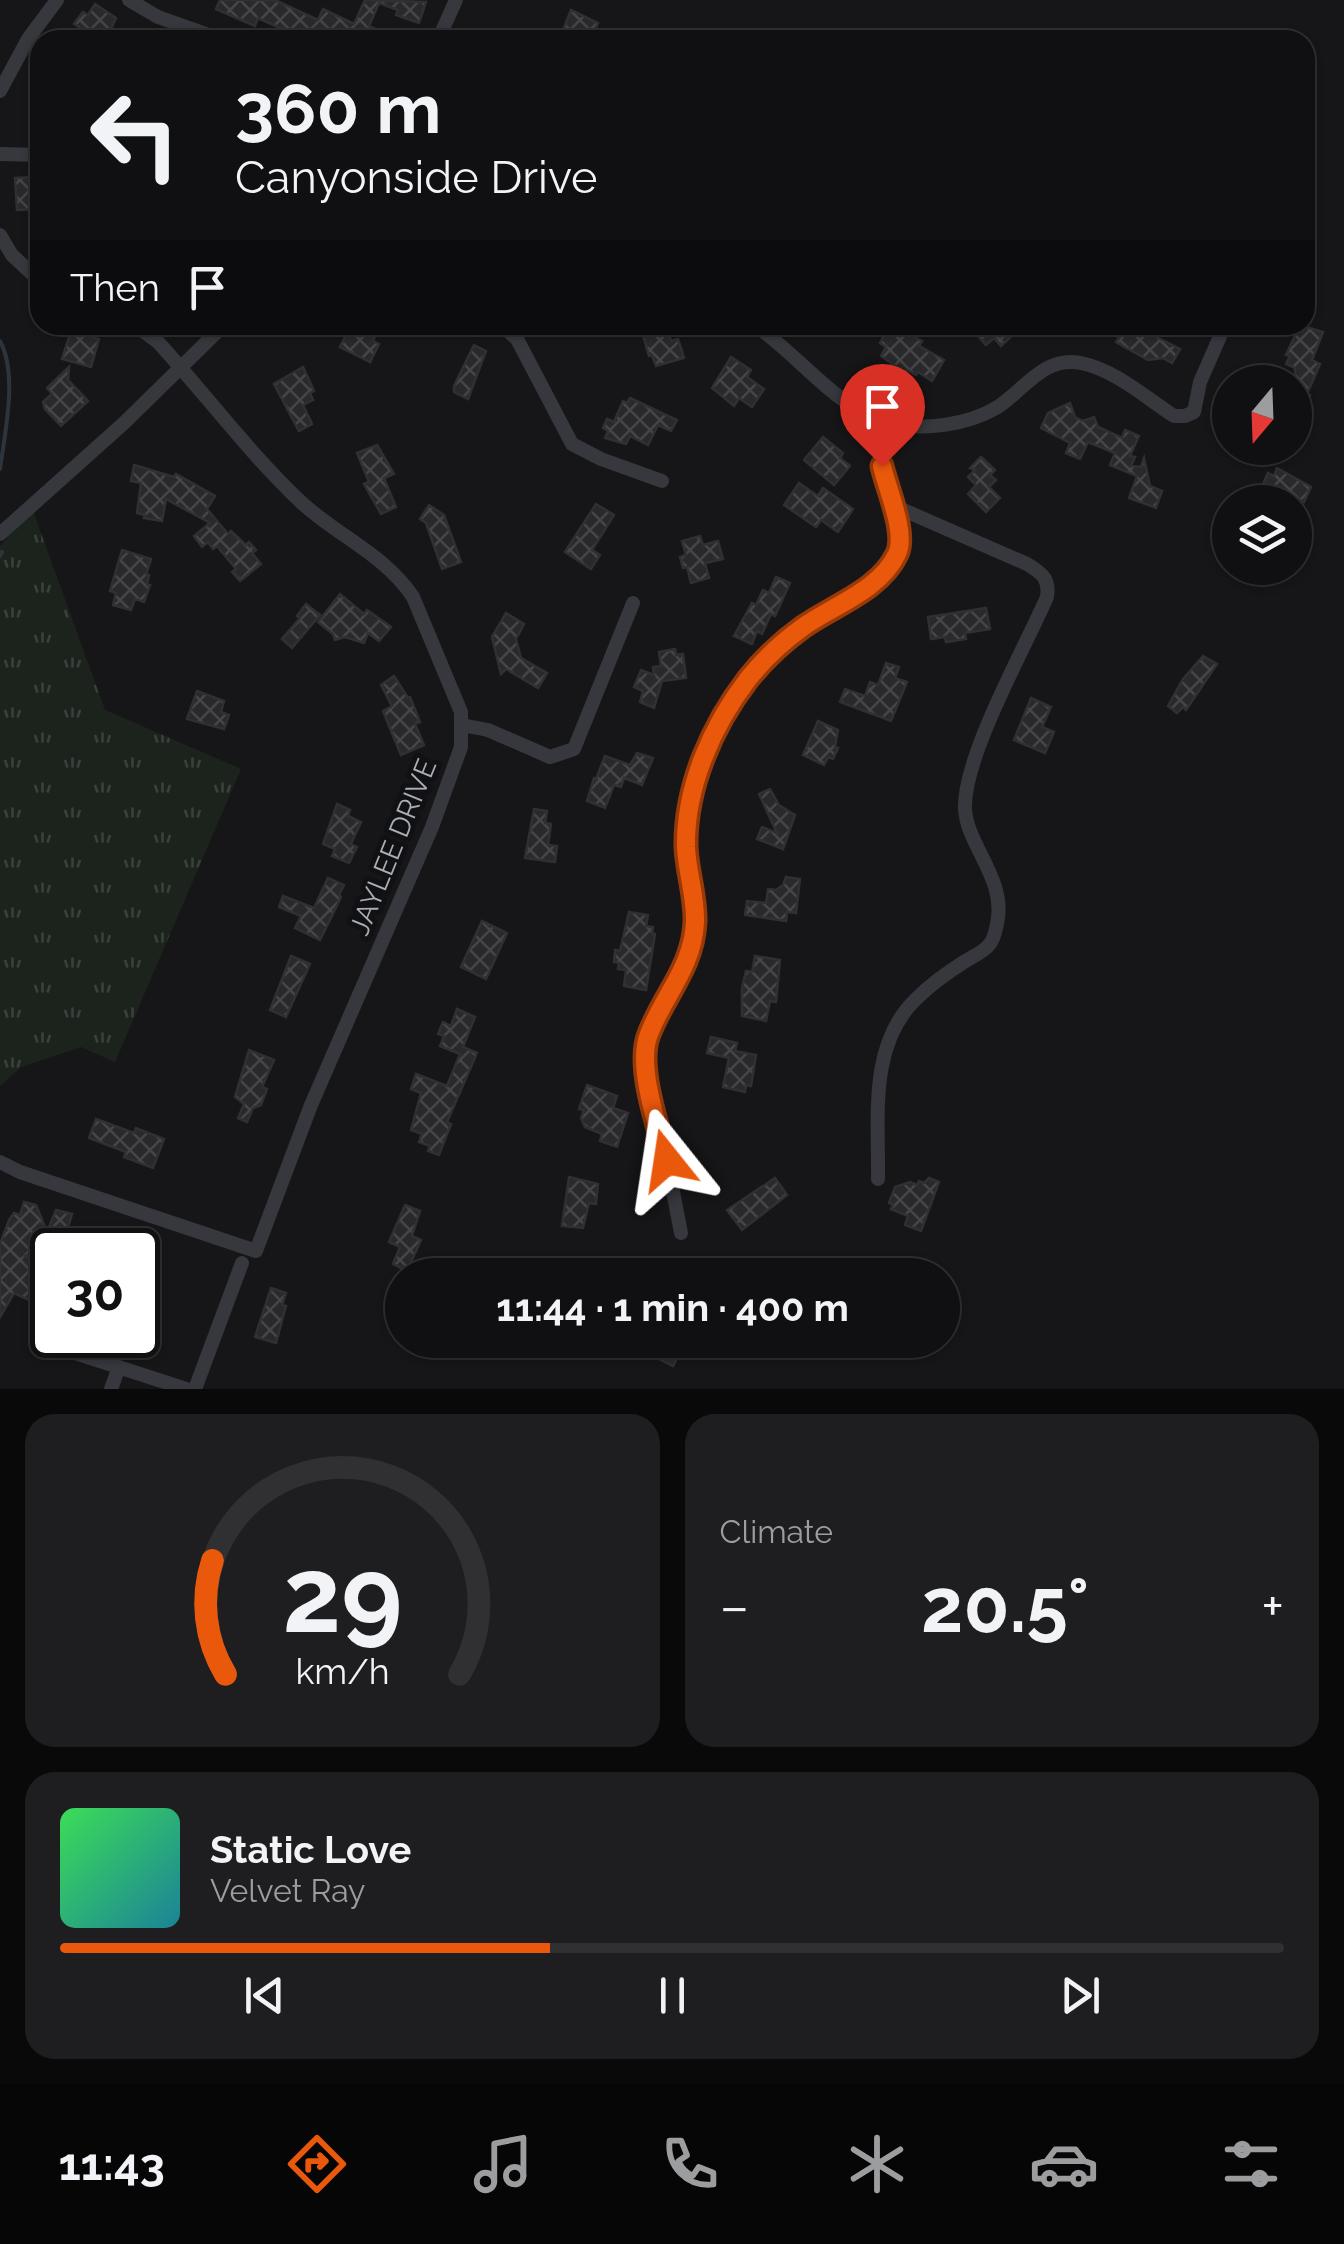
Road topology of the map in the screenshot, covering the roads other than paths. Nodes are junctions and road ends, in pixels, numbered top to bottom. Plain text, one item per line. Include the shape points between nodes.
1 (57, 0) edge
2 (129, 0) edge
3 (456, 0) edge
4 (35, 30) edge
5 (194, 30) edge
6 (442, 30) edge
7 (30, 36) edge
8 (0, 91) edge
9 (0, 154) edge
10 (30, 154) edge
11 (0, 235) edge
12 (30, 272) edge
13 (149, 335) edge
14 (214, 335) edge
15 (512, 335) edge
16 (766, 335) edge
17 (1221, 335) edge
18 (182, 368) junction
19 (889, 423) junction
20 (662, 481) dead end
21 (892, 504) junction
22 (0, 534) edge
23 (632, 602) dead end
24 (462, 725) junction
25 (0, 1162) edge
26 (878, 1179) dead end
27 (681, 1233) dead end
28 (242, 1263) dead end
29 (90, 1358) edge
30 (119, 1368) junction
31 (112, 1389) edge
32 (186, 1389) edge
33 (195, 1389) edge

1 - 4 street
2 - 5 street
3 - 6 street
7 - 8 street
9 - 10 street
11 - 12 street
13 - 18 street, JAYLEE DRIVE
14 - 18 street
15 - 20 street via 572,444
16 - 19 street via 818,380
17 - 19 street via 1194,412 1185,416 1076,361 1032,376 997,408 964,421
18 - 22 street
18 - 24 street, JAYLEE DRIVE via 298,499 404,583
19 - 21 street via 882,466
21 - 26 street via 1028,564 1049,585 970,775 965,809 988,862 998,921 989,945 914,1000 899,1024 876,1085
21 - 27 street via 900,550 886,573 784,642 747,681 705,754 688,805 695,923 676,988 647,1036 646,1083
23 - 24 street via 574,750 550,757
24 - 25 street, JAYLEE DRIVE via 458,757 432,827 311,1105 256,1251
28 - 33 street
29 - 30 street
30 - 31 street
30 - 32 street

